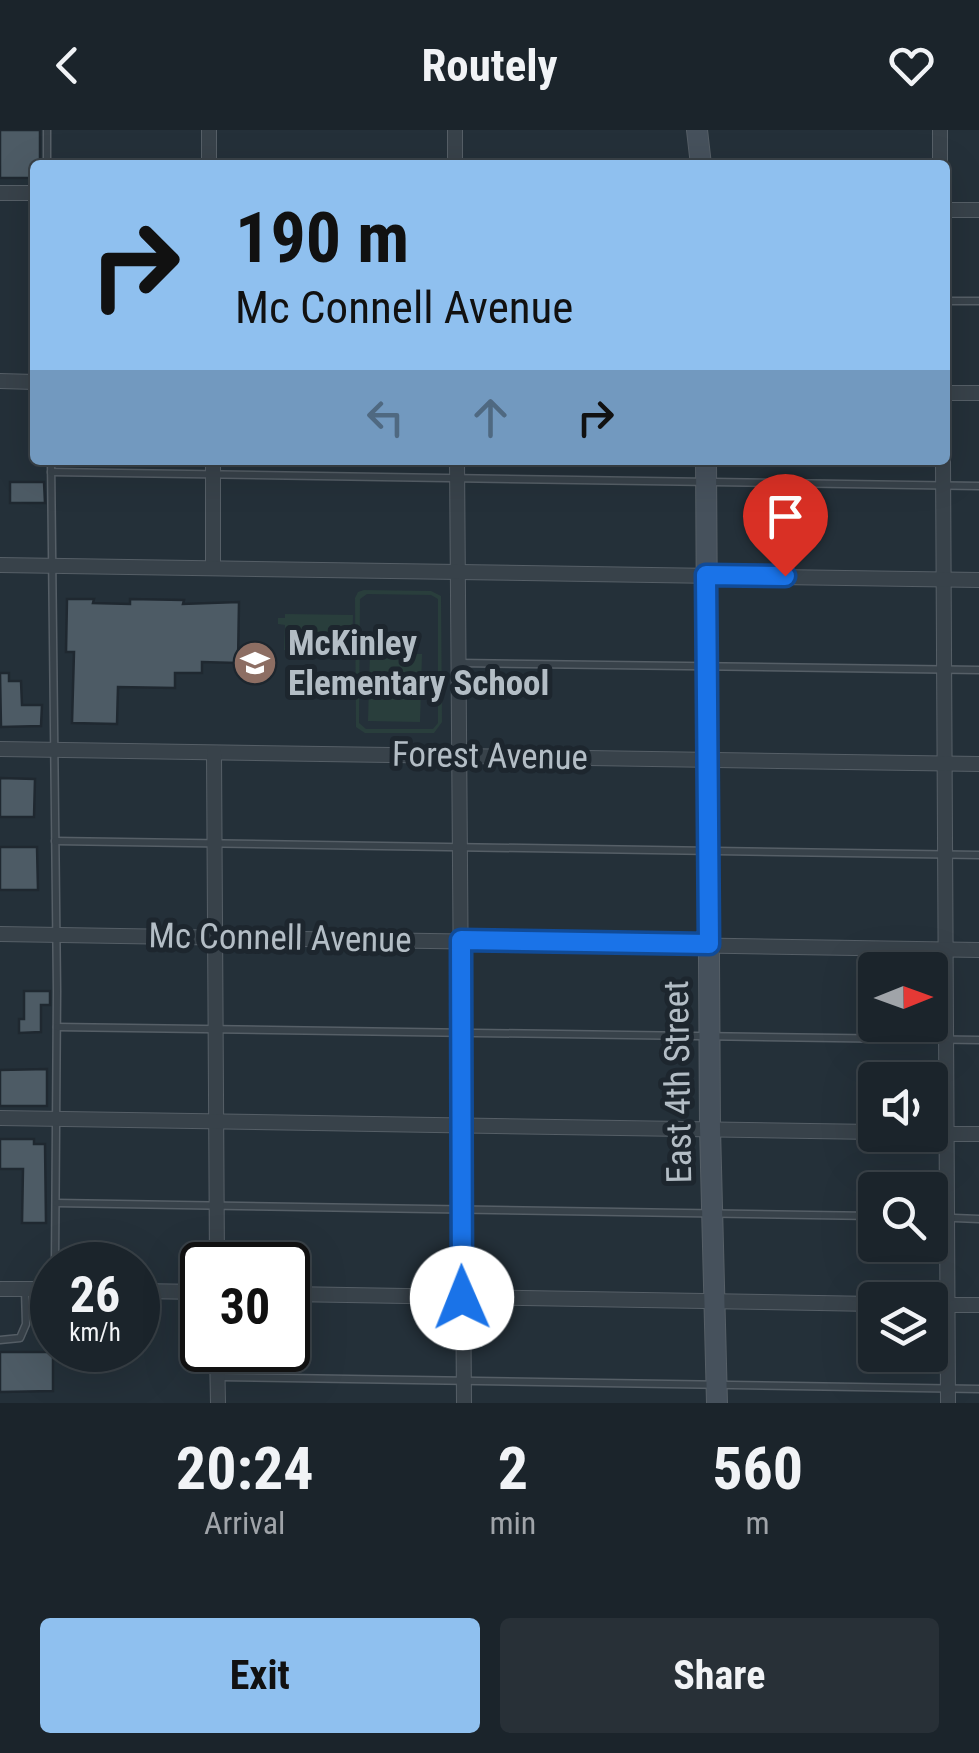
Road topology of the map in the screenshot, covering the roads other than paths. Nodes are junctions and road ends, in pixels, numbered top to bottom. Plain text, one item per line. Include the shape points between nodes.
1 (47, 130) edge
2 (209, 130) edge
3 (455, 130) edge
4 (697, 130) edge
5 (940, 130) edge
6 (47, 160) edge
7 (209, 160) edge
8 (456, 160) edge
9 (700, 160) edge
10 (940, 160) edge
11 (0, 193) edge
12 (30, 193) edge
13 (950, 210) edge
14 (979, 210) edge
15 (950, 301) edge
16 (979, 301) edge
17 (0, 381) edge
18 (30, 382) edge
19 (950, 392) edge
20 (979, 393) edge
21 (51, 465) edge
22 (457, 465) edge
23 (706, 465) edge
24 (943, 465) edge
25 (213, 468) edge
26 (51, 472) junction
27 (458, 480) junction
28 (706, 482) junction
29 (943, 485) junction
30 (979, 486) edge
31 (0, 564) edge
32 (52, 566) junction
33 (213, 567) junction
34 (458, 570) junction
35 (706, 575) junction
36 (943, 579) junction
37 (979, 580) edge
38 (459, 663) junction
39 (707, 666) junction
40 (944, 670) junction
41 (979, 670) edge
42 (0, 750) edge
43 (54, 750) junction
44 (214, 753) junction
45 (460, 755) junction
46 (708, 759) junction
47 (945, 764) junction
48 (979, 764) edge
49 (55, 841) junction
50 (213, 843) junction
51 (460, 847) junction
52 (708, 851) junction
53 (945, 854) junction
54 (979, 855) edge
55 (0, 934) edge
56 (57, 935) junction
57 (214, 937) junction
58 (461, 940) junction
59 (709, 944) junction
60 (946, 950) junction
61 (979, 950) edge
62 (57, 1027) junction
63 (215, 1029) junction
64 (461, 1032) junction
65 (709, 1036) junction
66 (858, 1039) edge
67 (948, 1040) edge
68 (979, 1040) edge
69 (0, 1118) edge
70 (56, 1119) junction
71 (216, 1121) junction
72 (461, 1124) junction
73 (710, 1128) junction
74 (858, 1132) edge
75 (948, 1134) edge
76 (979, 1134) edge
77 (56, 1203) junction
78 (216, 1207) junction
79 (462, 1211) junction
80 (712, 1214) junction
81 (858, 1216) edge
82 (948, 1218) edge
83 (979, 1218) edge
84 (55, 1242) edge
85 (216, 1242) edge
86 (0, 1289) edge
87 (25, 1289) junction
88 (30, 1289) edge
89 (310, 1295) edge
90 (462, 1298) junction
91 (714, 1301) junction
92 (858, 1304) edge
93 (948, 1305) edge
94 (979, 1306) edge
95 (0, 1340) edge
96 (218, 1372) edge
97 (218, 1377) junction
98 (463, 1382) junction
99 (979, 1388) edge
100 (717, 1395) edge
101 (948, 1395) edge
102 (218, 1403) edge
103 (464, 1403) edge

1 - 6 lane
2 - 7 street
3 - 8 street
4 - 9 street
5 - 10 street
11 - 12 street
13 - 14 street
15 - 16 lane
17 - 18 street
19 - 20 street
21 - 26 lane
22 - 27 street
23 - 28 street, East 4th Street
24 - 29 street
25 - 26 lane
25 - 27 lane
25 - 33 street
26 - 32 lane
27 - 28 lane
27 - 34 street
28 - 29 lane
28 - 35 street, East 4th Street
29 - 30 lane
29 - 36 street
31 - 32 street
32 - 33 street
32 - 43 lane
33 - 34 street
34 - 35 street
34 - 38 street
35 - 36 street
35 - 39 street, East 4th Street
36 - 37 street
36 - 40 street
38 - 39 lane
38 - 45 street
39 - 40 lane
39 - 46 street, East 4th Street
40 - 41 lane
40 - 47 street
42 - 43 street, Forest Avenue
43 - 44 street, Forest Avenue
43 - 49 lane
44 - 45 street, Forest Avenue
44 - 50 street
45 - 46 street, Forest Avenue
45 - 51 street
46 - 47 street, Forest Avenue
46 - 52 street, East 4th Street
47 - 48 street, Forest Avenue
47 - 53 street
49 - 50 lane
49 - 56 lane
50 - 51 lane
50 - 57 street
51 - 52 lane
51 - 58 street
52 - 53 lane
52 - 59 street, East 4th Street
53 - 54 lane
53 - 60 street
55 - 56 street, Mc Connell Avenue
56 - 57 street, Mc Connell Avenue
56 - 62 lane
57 - 58 street, Mc Connell Avenue
57 - 63 street
58 - 59 street, Mc Connell Avenue
58 - 64 street
59 - 60 street, Mc Connell Avenue
59 - 65 street, East 4th Street
60 - 61 street, Mc Connell Avenue
62 - 63 lane
62 - 70 lane
63 - 64 lane
63 - 71 street
64 - 65 lane
64 - 72 street
65 - 66 lane
65 - 73 street, East 4th Street
67 - 68 lane
69 - 70 street
70 - 71 street
70 - 77 lane
71 - 72 street
71 - 78 street
72 - 73 street
72 - 79 street
73 - 74 street
73 - 80 street, East 4th Street
75 - 76 street
77 - 78 lane
77 - 84 lane
78 - 79 lane
78 - 85 street
79 - 80 lane
79 - 90 street
80 - 81 lane
80 - 91 street, East 4th Street
82 - 83 lane
86 - 87 street
87 - 88 street
87 - 95 lane via 20,1338
89 - 90 street
90 - 91 street
90 - 98 street
91 - 92 street
91 - 100 street, East 4th Street
93 - 94 street
96 - 97 street
97 - 98 lane
97 - 102 street
98 - 100 lane
98 - 103 street
99 - 101 lane
100 - 101 lane

